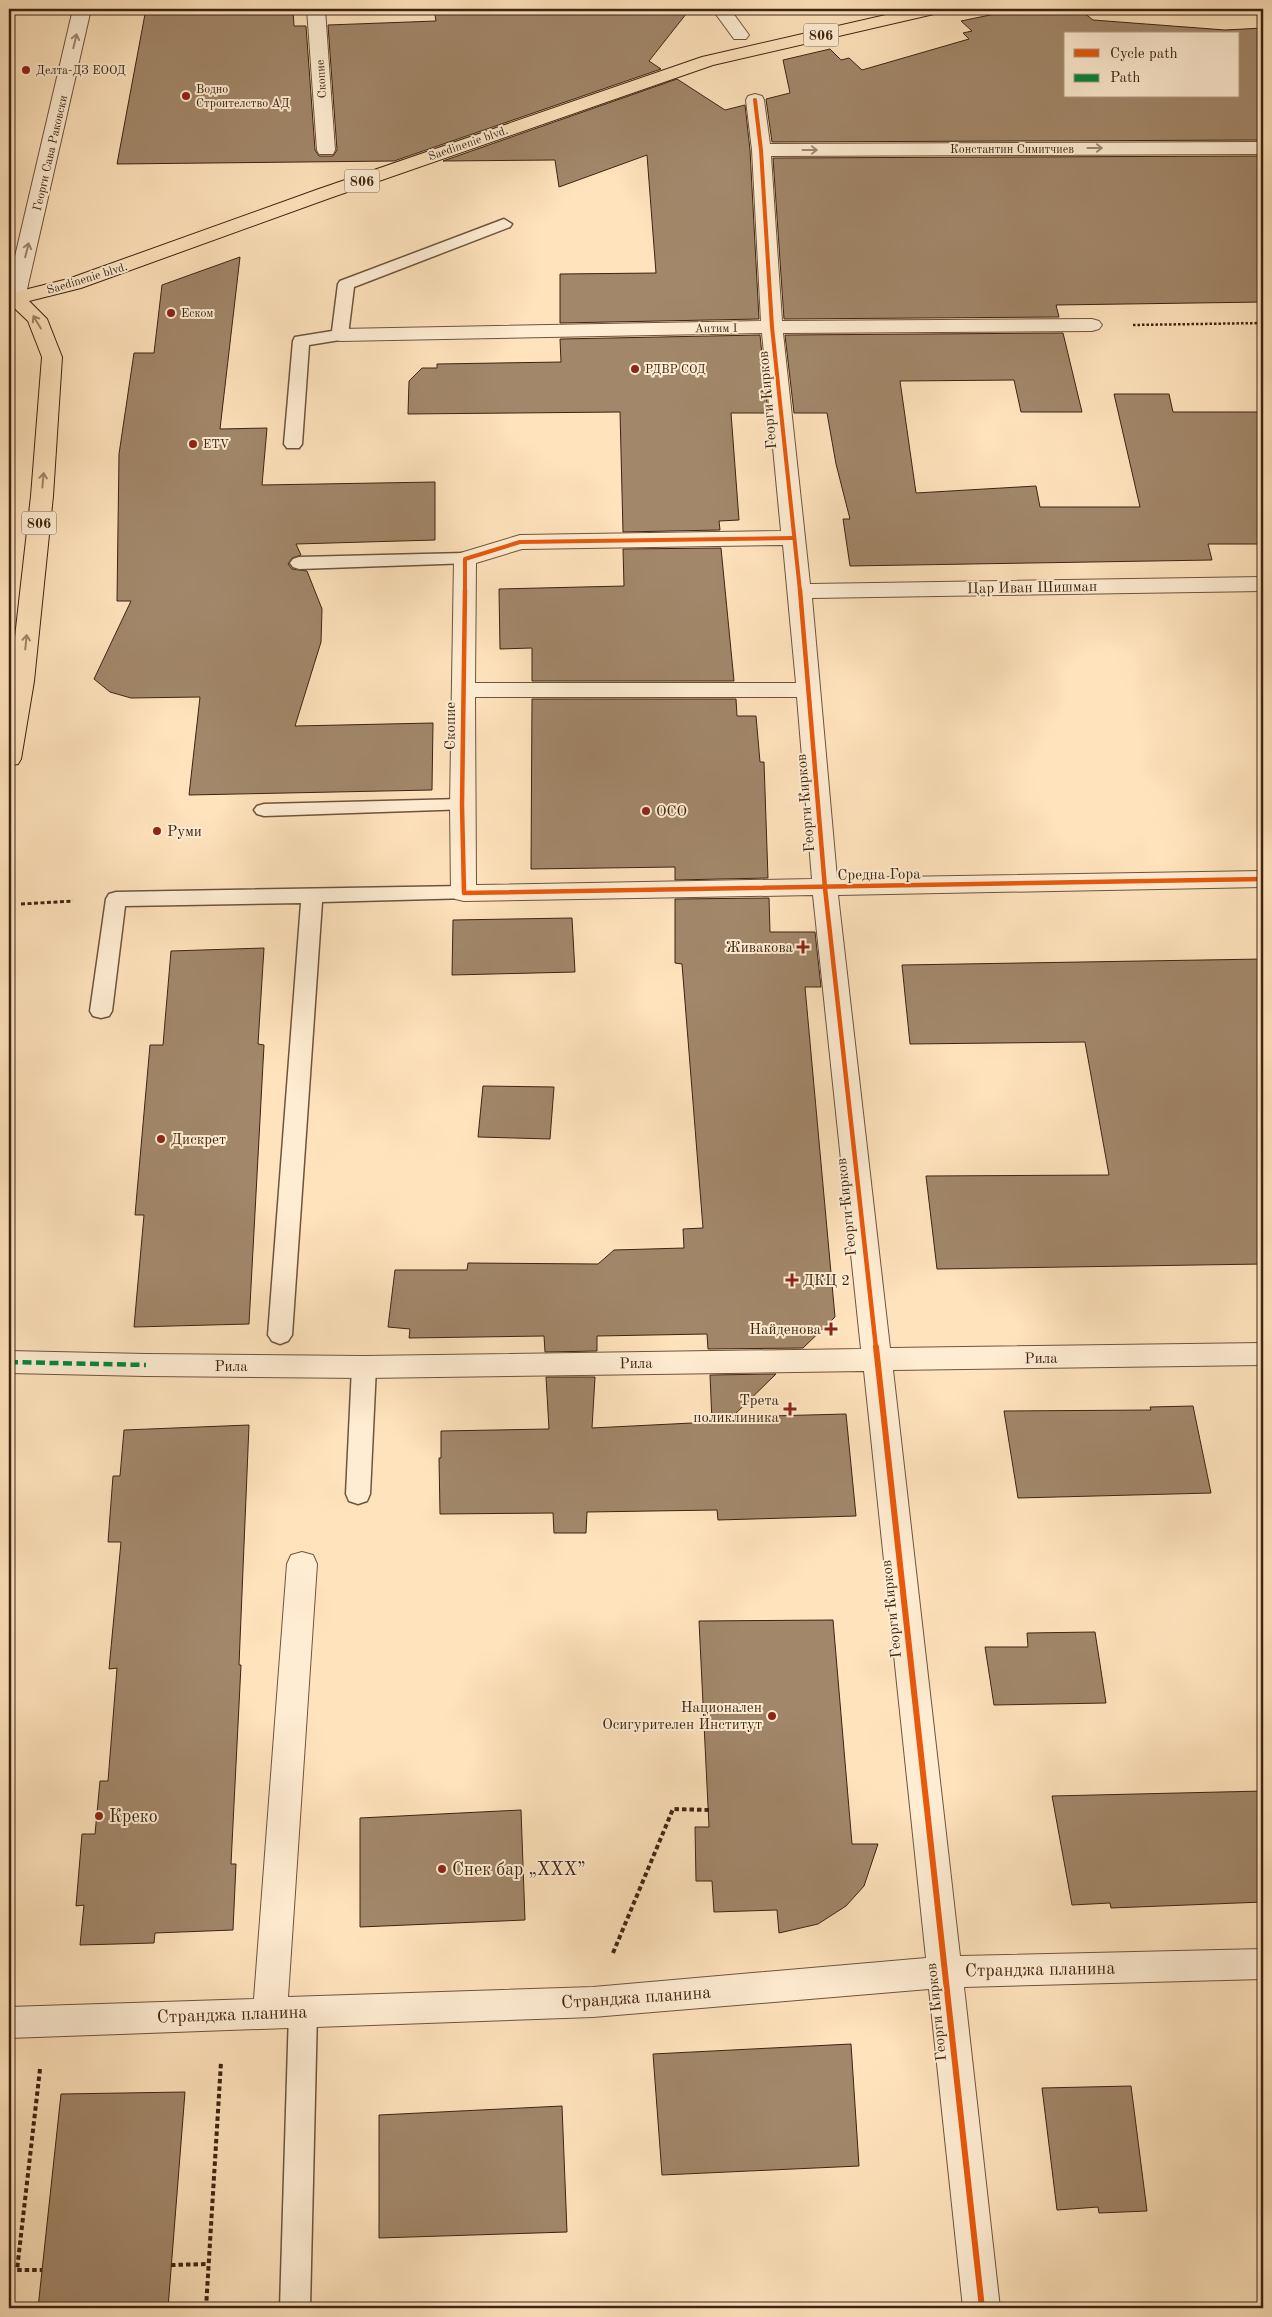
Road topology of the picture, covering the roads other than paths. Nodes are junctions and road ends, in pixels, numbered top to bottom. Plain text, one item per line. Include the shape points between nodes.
1 (82, 9) edge
2 (316, 9) edge
3 (721, 9) edge
4 (934, 9) edge
5 (740, 35) dead end
6 (755, 100) dead end
7 (1263, 148) edge
8 (326, 150) dead end
9 (761, 150) junction
10 (504, 224) dead end
11 (11, 301) edge
12 (1092, 325) road end
13 (772, 327) junction
14 (340, 335) junction
15 (293, 444) dead end
16 (793, 538) junction
17 (465, 559) junction
18 (299, 563) dead end
19 (1263, 584) edge
20 (800, 590) junction
21 (462, 690) junction
22 (807, 690) junction
23 (9, 759) edge
24 (462, 805) junction
25 (264, 810) dead end
26 (1263, 879) edge
27 (825, 888) junction
28 (464, 893) junction
29 (312, 896) junction
30 (101, 1011) dead end
31 (280, 1335) dead end
32 (1263, 1354) edge
33 (875, 1361) junction
34 (9, 1362) edge
35 (364, 1367) junction
36 (358, 1494) dead end
37 (302, 1564) dead end
38 (1263, 1964) edge
39 (945, 1972) junction
40 (303, 2012) junction
41 (270, 2013) junction
42 (9, 2022) edge
43 (294, 2308) edge
44 (982, 2308) edge

11 -> 1 street, Георги Сава Раковски
2 - 8 street, Скопие
3 - 5 street
4 - 11 main road, Saedinenie blvd. / 806 via 708,60 138,262
6 - 9 street, Георги Кирков
9 -> 7 street, Константин Симитчиев
9 - 13 street, Георги Кирков
10 - 14 lane via 346,284
23 -> 11 main road, 806 via 34,574 52,357 37,319
12 - 13 street, Антим I
13 - 14 street, Антим I
13 - 16 street, Георги Кирков
14 - 15 lane via 301,341
16 - 17 street via 520,542
16 - 20 street, Георги Кирков
17 - 18 lane
17 - 21 street, Скопие
19 - 20 street, Цар Иван Шишман
20 - 22 street, Георги Кирков
21 - 22 street
21 - 24 street, Скопие
22 - 27 street, Георги Кирков
24 - 25 lane
24 - 28 street, Скопие
26 - 27 street, Средна Гора
27 - 28 street, Средна Гора
27 - 33 street, Георги Кирков
28 - 29 lane
29 - 30 lane via 116,899
29 - 31 lane
32 - 33 street, Рила
33 - 35 street, Рила
33 - 39 street, Георги Кирков
34 - 35 street, Рила
35 - 36 lane
37 - 41 street
38 - 39 street, Странджа планина
39 - 40 street, Странджа планина via 592,2002
39 - 44 street, Георги Кирков
40 - 41 street, Странджа планина
40 - 43 lane
41 - 42 street, Странджа планина

